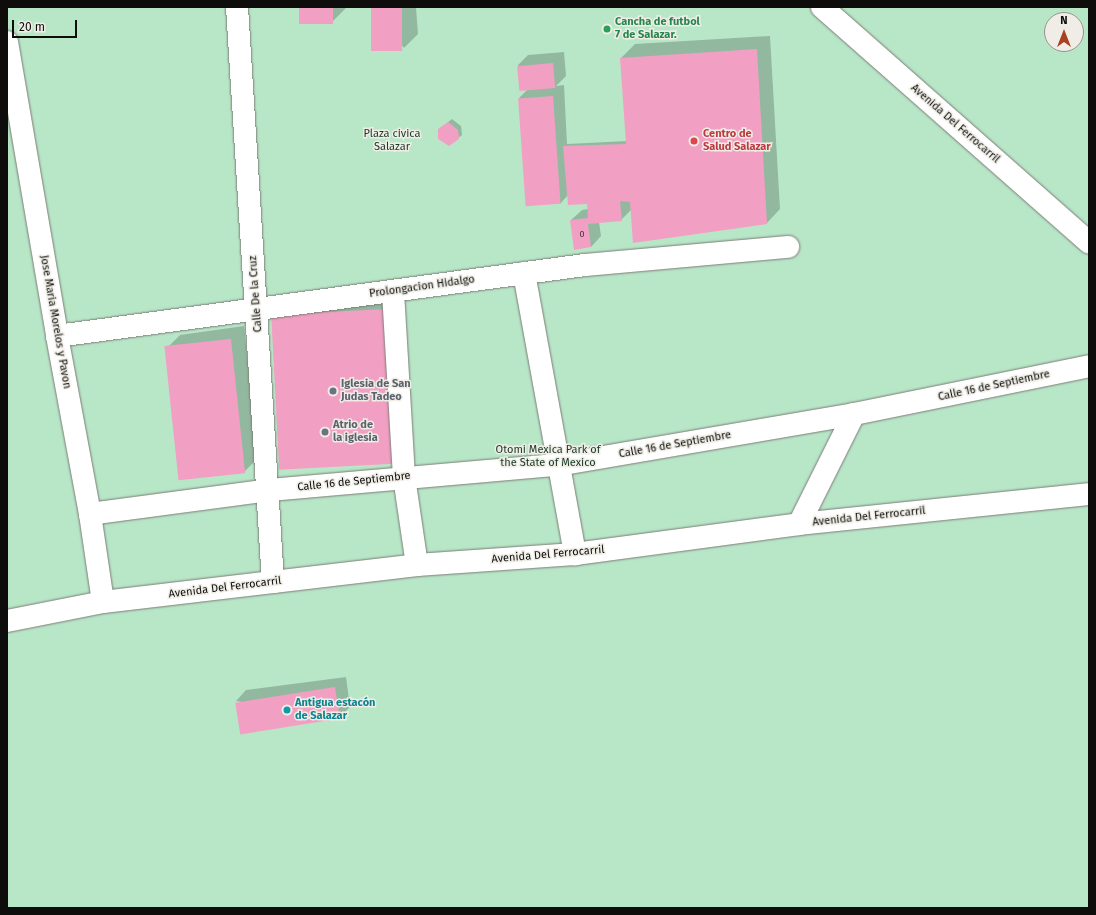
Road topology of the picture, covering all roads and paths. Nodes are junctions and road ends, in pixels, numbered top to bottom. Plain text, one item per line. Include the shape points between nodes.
1 (237, 7) edge
2 (822, 7) edge
3 (7, 42) edge
4 (1089, 242) edge
5 (788, 247) dead end
6 (524, 273) junction
7 (393, 292) junction
8 (257, 308) junction
9 (57, 336) junction
10 (1089, 366) edge
11 (854, 414) junction
12 (557, 465) junction
13 (404, 477) junction
14 (269, 490) junction
15 (1089, 494) edge
16 (90, 514) junction
17 (799, 524) junction
18 (575, 554) junction
19 (417, 565) junction
20 (273, 582) junction
21 (103, 602) junction
22 (7, 621) edge

1 - 8 street, Calle De la Cruz
2 - 4 street, Avenida Del Ferrocarril
3 - 9 street, Jose Maria Morelos y Pavon
5 - 6 street, Prolongacion Hidalgo
6 - 7 street, Prolongacion Hidalgo
6 - 12 street
7 - 8 street, Prolongacion Hidalgo
7 - 13 street
8 - 9 street, Prolongacion Hidalgo
8 - 14 street, Calle De la Cruz
9 - 16 street, Jose Maria Morelos y Pavon
10 - 11 street, Calle 16 de Septiembre
11 - 12 street, Calle 16 de Septiembre
11 - 17 street
12 - 13 street, Calle 16 de Septiembre
12 - 18 street
13 - 14 street, Calle 16 de Septiembre
13 - 19 street
14 - 16 street, Calle 16 de Septiembre
14 - 20 street, Calle De la Cruz
15 - 17 street, Avenida Del Ferrocarril
16 - 21 street, Jose Maria Morelos y Pavon
17 - 18 street, Avenida Del Ferrocarril
18 - 19 street, Avenida Del Ferrocarril
19 - 20 street, Avenida Del Ferrocarril
20 - 21 street, Avenida Del Ferrocarril
21 - 22 street, Avenida Del Ferrocarril

